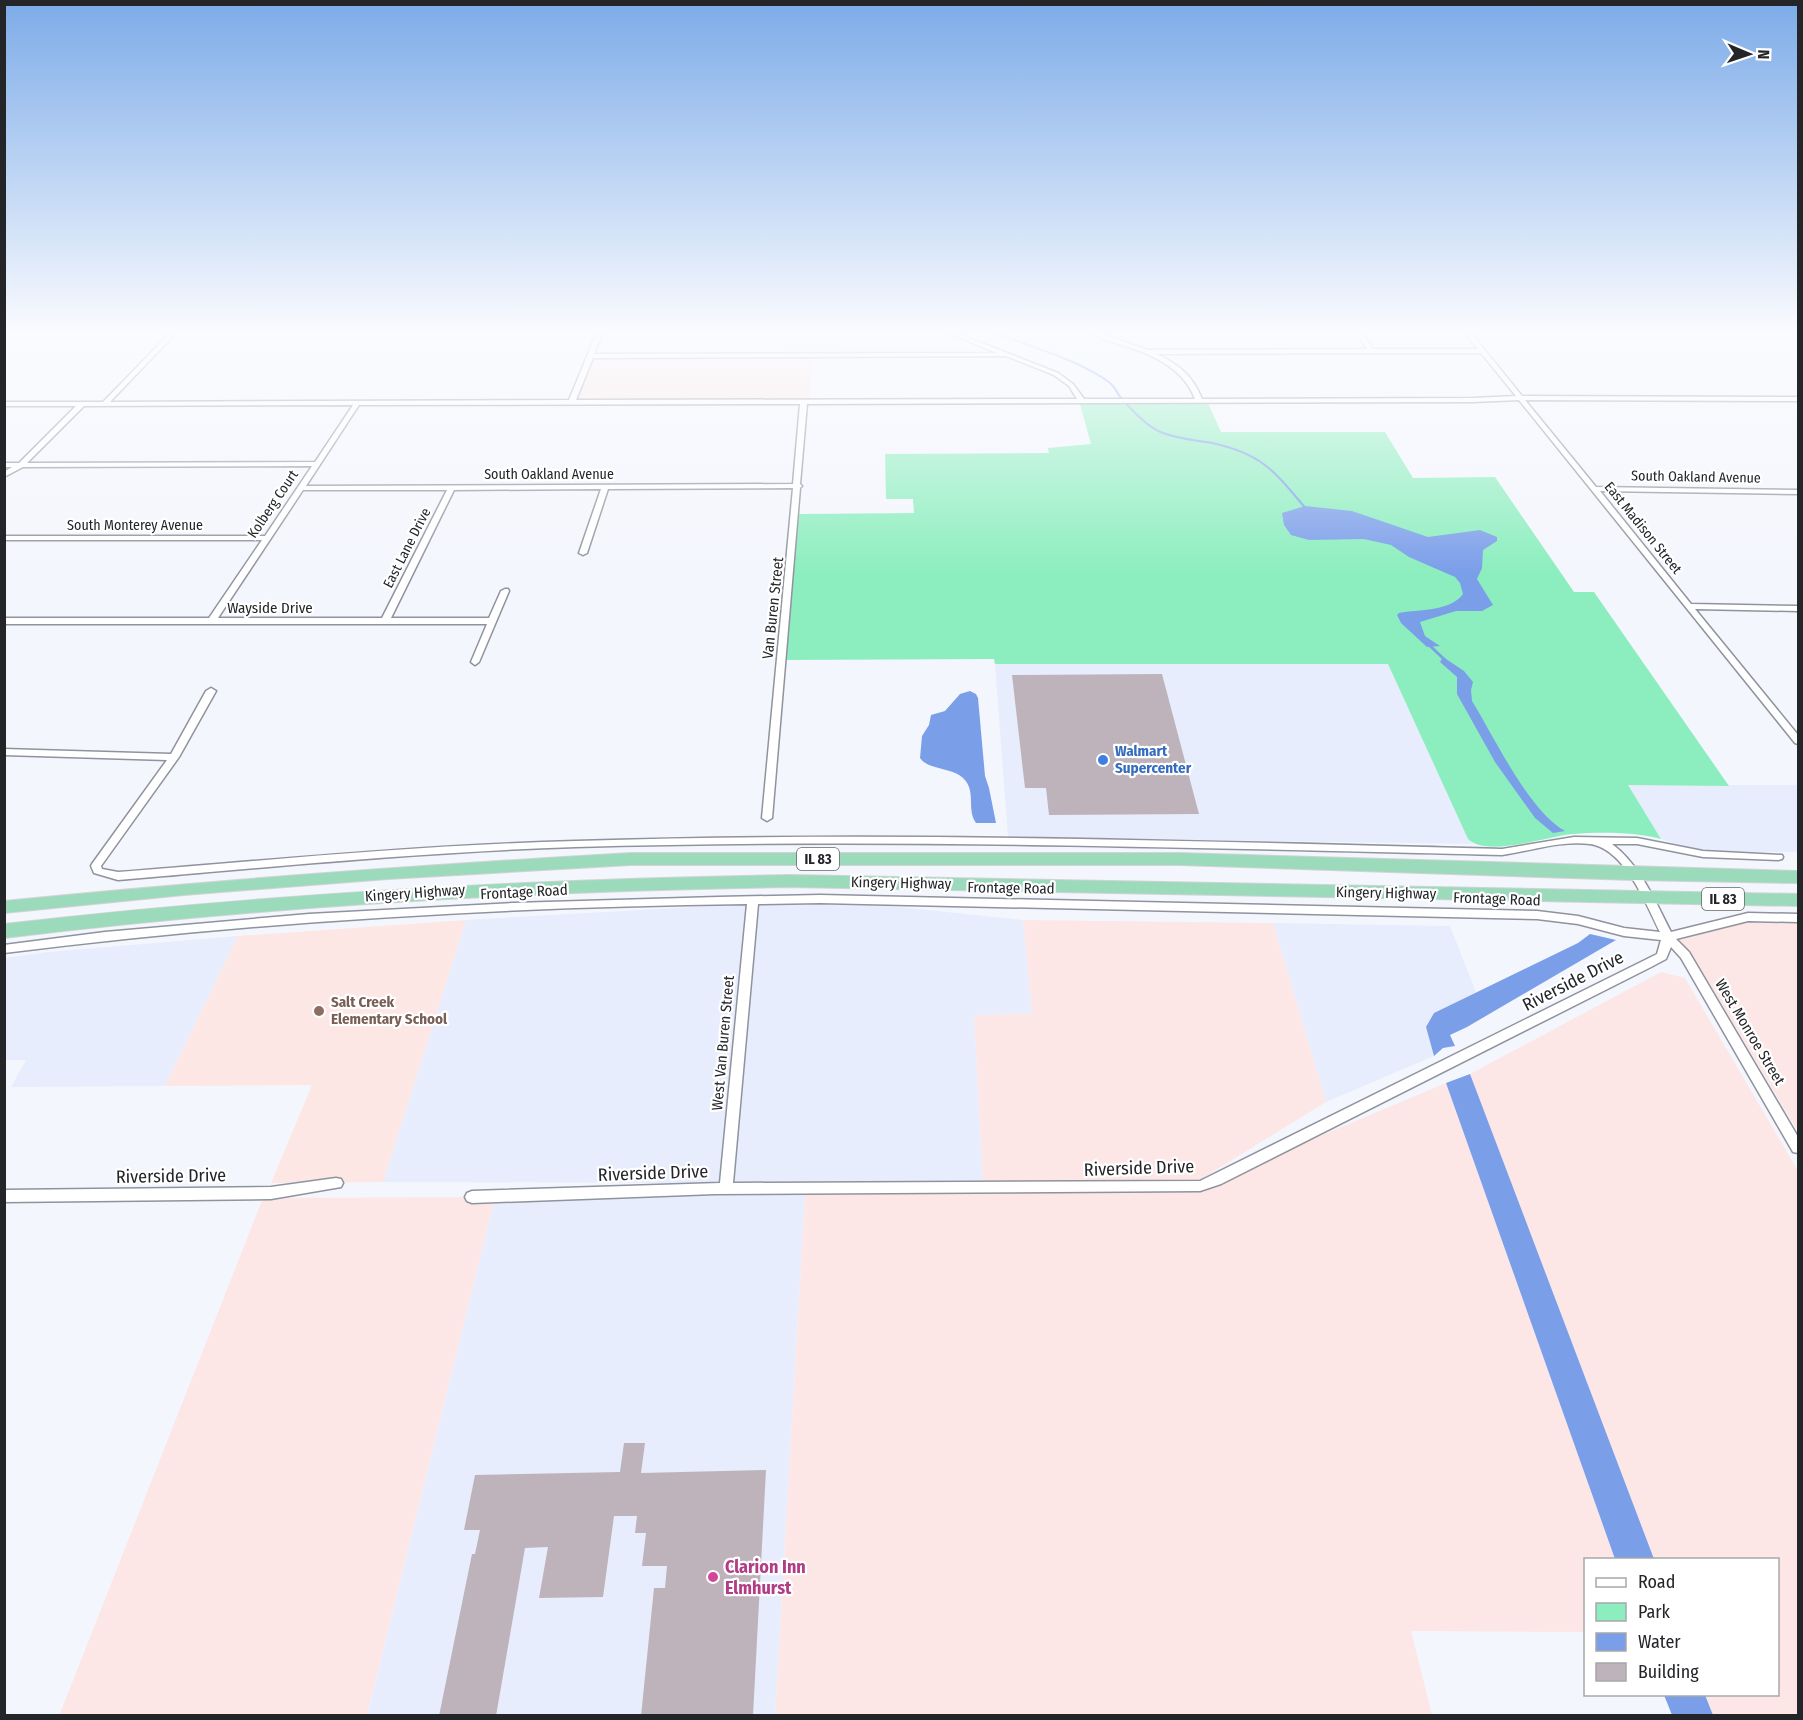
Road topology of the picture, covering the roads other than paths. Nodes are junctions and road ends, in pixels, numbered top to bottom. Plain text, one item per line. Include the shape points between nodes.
1 (74, 412) edge
2 (351, 412) edge
3 (803, 412) edge
4 (1531, 412) edge
5 (315, 464) junction
6 (4, 465) edge
7 (21, 465) junction
8 (4, 475) edge
9 (798, 486) junction
10 (452, 487) junction
11 (605, 487) junction
12 (300, 488) junction
13 (1593, 489) junction
14 (1798, 492) edge
15 (4, 538) edge
16 (266, 538) junction
17 (583, 553) dead end
18 (505, 591) dead end
19 (1689, 606) junction
20 (1798, 608) edge
21 (4, 621) edge
22 (212, 621) junction
23 (385, 621) junction
24 (492, 621) junction
25 (475, 662) dead end
26 (211, 691) dead end
27 (1798, 741) edge
28 (4, 752) edge
29 (174, 758) junction
30 (767, 818) dead end
31 (1594, 841) junction
32 (1779, 857) dead end
33 (1633, 874) junction
34 (1798, 877) edge
35 (1647, 897) junction
36 (753, 900) junction
37 (1798, 900) edge
38 (4, 907) edge
39 (1798, 918) edge
40 (4, 930) edge
41 (1668, 937) junction
42 (4, 949) edge
43 (1798, 1148) edge
44 (336, 1183) dead end
45 (726, 1189) junction
46 (4, 1196) edge
47 (472, 1197) dead end

1 - 7 street
2 - 5 street, Kolberg Court
3 - 9 street, Van Buren Street
4 - 13 street, East Madison Street
5 - 7 street
5 - 12 street, Kolberg Court
6 - 7 street
7 - 8 street
9 - 11 street, South Oakland Avenue
9 - 30 street, Van Buren Street
10 - 11 street, South Oakland Avenue
10 - 12 street, South Oakland Avenue
10 - 23 street, East Lane Drive
11 - 17 street
12 - 16 street, Kolberg Court
13 - 14 street, South Oakland Avenue
13 - 19 street, East Madison Street
15 - 16 street, South Monterey Avenue
16 - 22 street, Kolberg Court
18 - 24 street
19 - 20 street
19 - 27 street, East Madison Street
21 - 22 street, Wayside Drive
22 - 23 street, Wayside Drive
23 - 24 street, Wayside Drive
24 - 25 street
26 - 29 street
28 - 29 street
29 - 31 street via 96,866 98,871 118,876 349,857 585,844 803,841 1502,852
31 - 32 street via 1637,841 1703,854
31 - 33 street via 1621,856
33 - 34 highway, Kingery Highway / IL 83
33 - 35 street
33 - 38 highway, Kingery Highway / IL 83 via 1179,860 631,859 388,873
35 - 37 highway, Kingery Highway / IL 83
35 - 40 highway, Kingery Highway / IL 83 via 702,882 377,895
35 - 41 street
36 - 41 street, Frontage Road via 1537,915
36 - 42 street, Frontage Road via 551,905 239,923
36 - 45 street, West Van Buren Street
39 - 41 street, Frontage Road via 1748,918
41 - 43 street, West Monroe Street via 1685,955
41 - 45 street, Riverside Drive via 1662,956 1647,964 1200,1185
44 - 46 street, Riverside Drive via 271,1193
45 - 47 street, Riverside Drive

